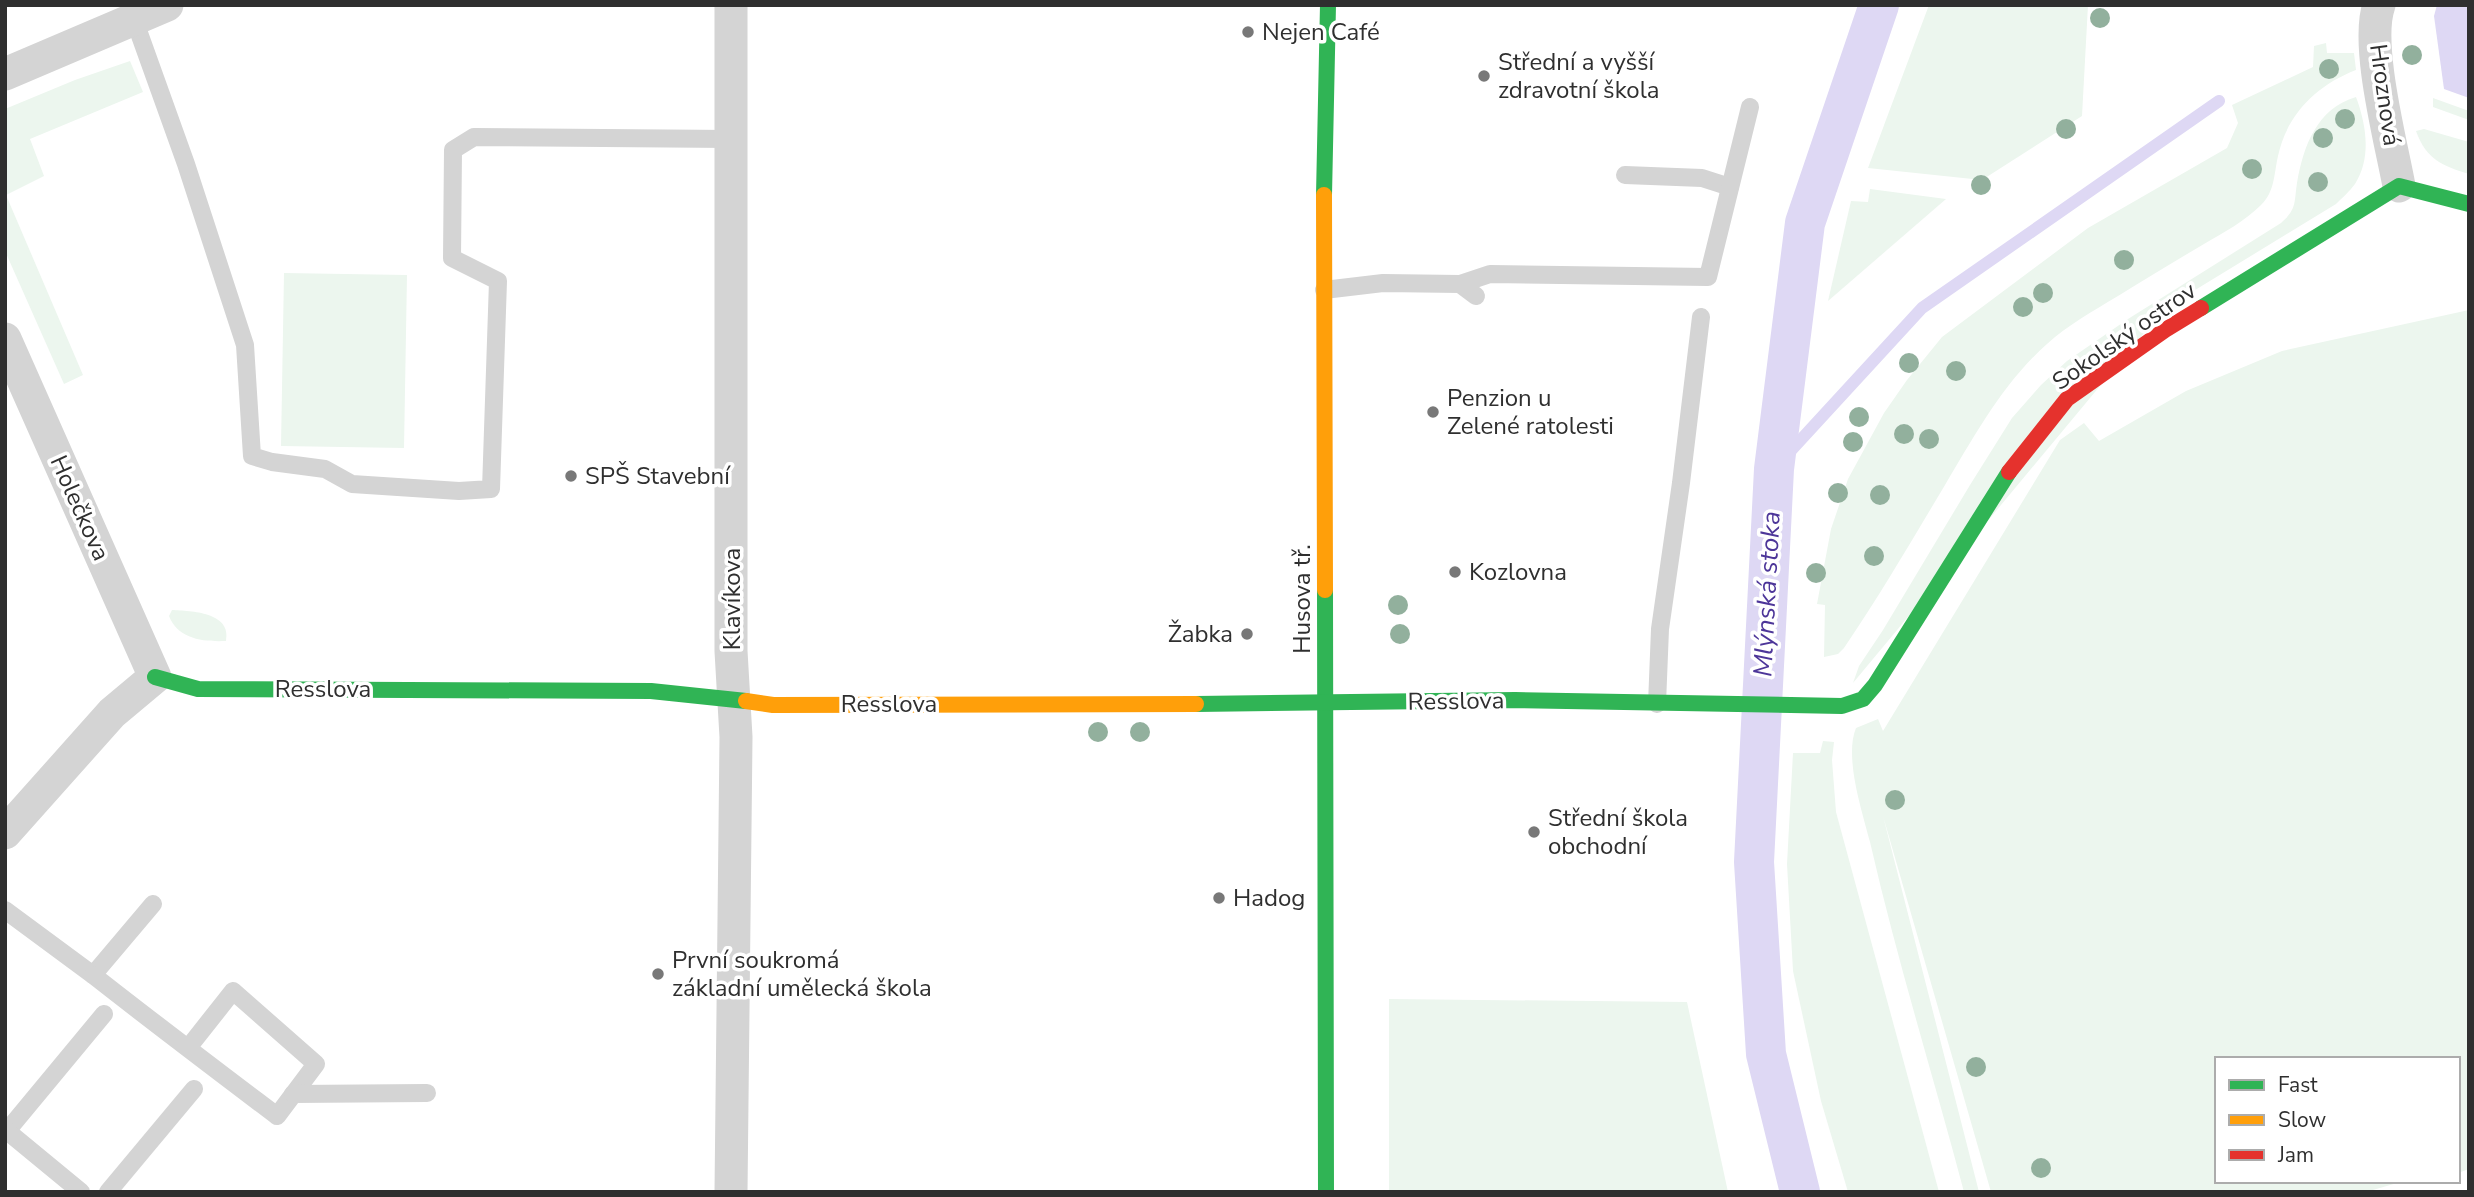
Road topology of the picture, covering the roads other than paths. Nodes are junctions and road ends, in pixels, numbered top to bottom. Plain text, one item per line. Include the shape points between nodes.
1 (167, 5) edge
2 (731, 5) edge
3 (1328, 5) edge
4 (2379, 5) edge
5 (134, 19) junction
6 (5, 74) edge
7 (1750, 107) dead end
8 (731, 139) junction
9 (1625, 175) dead end
10 (2399, 186) junction
11 (1730, 187) junction
12 (2469, 204) edge
13 (1460, 284) junction
14 (1324, 290) junction
15 (1476, 296) dead end
16 (1701, 317) dead end
17 (5, 339) edge
18 (155, 677) junction
19 (734, 700) junction
20 (1325, 703) junction
21 (1657, 704) junction
22 (1842, 706) joint
23 (5, 833) edge
24 (153, 904) dead end
25 (5, 910) edge
26 (93, 975) junction
27 (104, 1014) dead end
28 (188, 1048) junction
29 (194, 1088) dead end
30 (427, 1093) dead end
31 (293, 1094) junction
32 (6, 1130) edge
33 (81, 1192) edge
34 (108, 1192) edge
35 (731, 1192) edge
36 (1326, 1192) edge

1 - 5 street
2 - 8 street, Klavíkova
3 - 14 street, Husova tř.
4 - 10 street, Hroznová via 2374,45
5 - 6 street
5 - 8 lane via 245,345 251,456 325,469 352,484 491,489 498,281 452,258 453,150 474,137
7 - 11 lane
8 - 19 street, Klavíkova
9 - 11 lane via 1702,178
10 - 12 street
10 - 22 street, Sokolský ostrov via 2165,330 2067,399 2008,474 1875,685 1863,699
11 - 13 lane via 1708,277 1490,274
13 - 14 lane via 1383,283
13 - 15 lane
14 - 20 street, Husova tř.
16 - 21 lane via 1660,629
17 - 18 street, Holečkova
18 - 19 street, Resslova via 198,688 651,691
18 - 23 street via 112,713
19 - 20 street, Resslova via 773,705
19 - 35 street, Klavíkova
20 - 21 street, Resslova via 1515,700
20 - 36 street, Husova tř.
21 - 22 street, Resslova
24 - 26 lane
25 - 26 lane
26 - 28 lane
27 - 32 lane
28 - 31 lane via 277,1116
28 - 31 lane via 233,991 316,1065
29 - 34 lane
30 - 31 lane
32 - 33 lane

